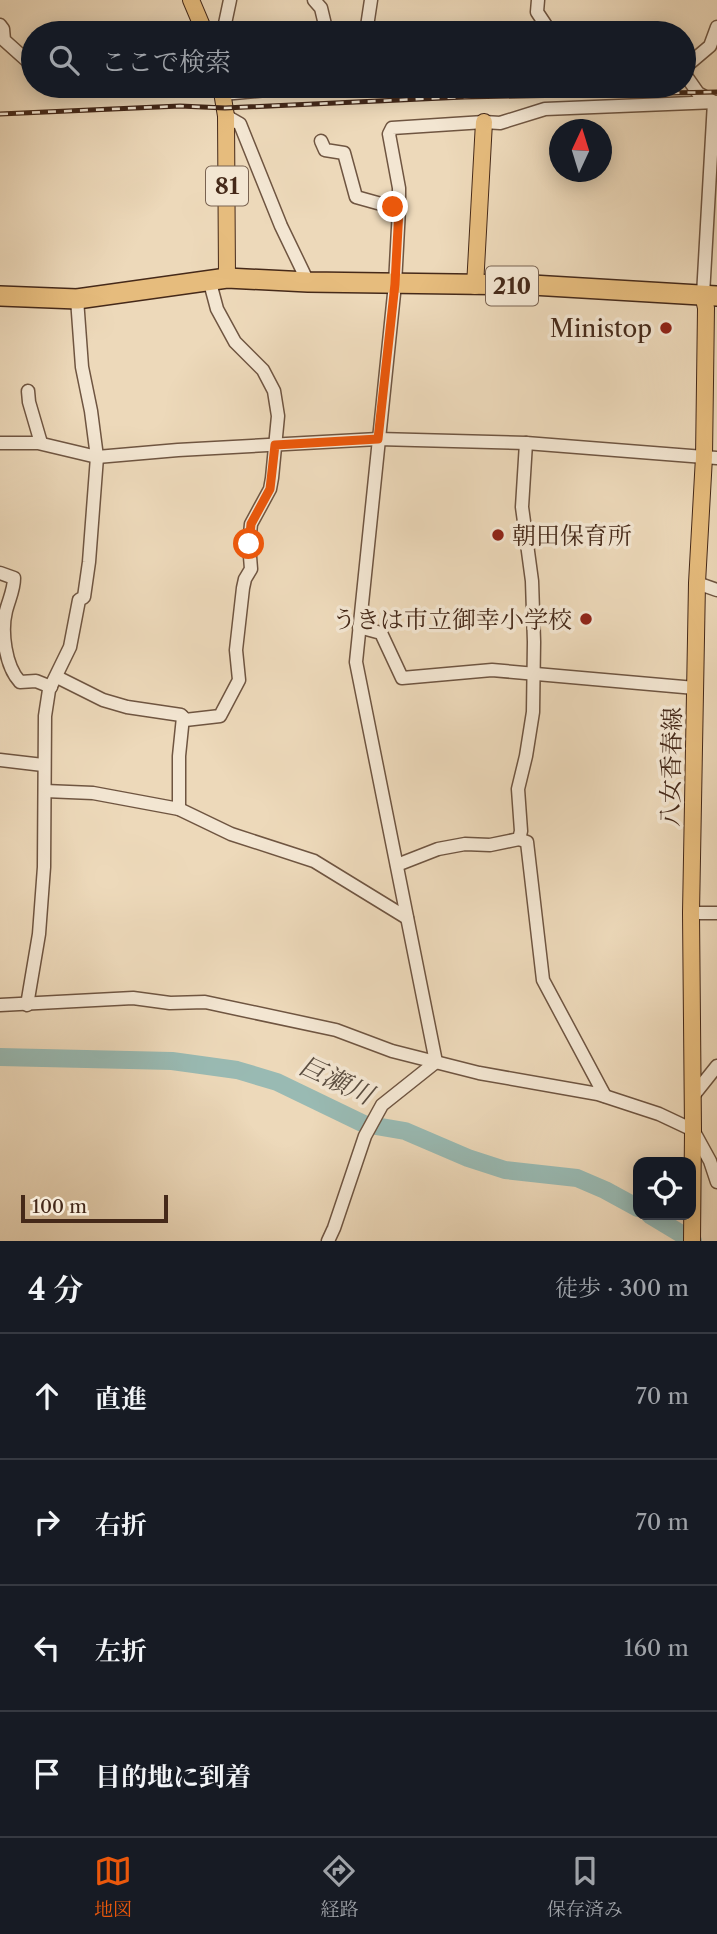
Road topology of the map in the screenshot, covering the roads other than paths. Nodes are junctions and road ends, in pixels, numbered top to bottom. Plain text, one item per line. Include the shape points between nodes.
1 (191, 0) edge
2 (230, 0) edge
3 (314, 0) edge
4 (371, 0) edge
5 (538, 0) edge
6 (200, 21) edge
7 (226, 21) edge
8 (324, 21) edge
9 (368, 21) edge
10 (543, 21) edge
11 (0, 25) edge
12 (717, 27) edge
13 (21, 55) edge
14 (696, 59) edge
15 (696, 90) edge
16 (223, 98) edge
17 (715, 102) edge
18 (226, 116) junction
19 (484, 122) junction
20 (321, 141) dead end
21 (399, 209) junction
22 (218, 278) junction
23 (307, 282) junction
24 (395, 284) junction
25 (475, 286) junction
26 (0, 296) edge
27 (710, 296) edge
28 (78, 299) junction
29 (28, 391) dead end
30 (378, 439) junction
31 (0, 443) edge
32 (41, 443) junction
33 (526, 443) junction
34 (275, 445) junction
35 (97, 457) junction
36 (710, 458) edge
37 (0, 573) edge
38 (697, 583) junction
39 (717, 590) edge
40 (359, 627) junction
41 (4, 660) edge
42 (533, 672) junction
43 (54, 682) junction
44 (695, 688) junction
45 (183, 718) junction
46 (0, 760) edge
47 (43, 765) junction
48 (46, 791) junction
49 (179, 809) junction
50 (519, 839) junction
51 (397, 865) junction
52 (691, 913) junction
53 (717, 913) edge
54 (407, 918) junction
55 (0, 1005) edge
56 (27, 1005) junction
57 (436, 1062) junction
58 (717, 1066) edge
59 (605, 1096) junction
60 (693, 1096) junction
61 (693, 1130) junction
62 (717, 1182) edge
63 (328, 1241) edge
64 (691, 1241) edge

1 - 6 main road
2 - 7 street
3 - 8 street
4 - 9 street
5 - 10 street via 537,12
11 - 13 street via 4,40
12 - 14 street via 710,46
15 - 17 street
16 - 18 main road, 81
17 - 19 street via 545,109 499,123
17 - 27 street
18 - 22 main road, 81
18 - 23 street via 240,124
19 - 21 street via 392,128 389,134
19 - 25 main road
20 - 21 street via 325,150 344,153 356,197
21 - 24 street
22 - 23 highway, 210
22 - 28 highway, 210
22 - 34 street via 217,309 235,342 263,370 274,391 278,416
23 - 24 highway, 210
24 - 25 highway, 210
24 - 30 street
25 - 27 highway, 210
26 - 28 highway, 210
27 - 36 main road, 八女香春線 via 706,308
28 - 35 street via 82,367
29 - 32 street
30 - 33 street
30 - 34 street
30 - 40 street
31 - 32 street
32 - 35 street
33 - 36 street
33 - 42 street via 522,507 532,581
34 - 35 street
34 - 45 street via 270,489 251,524 251,569 243,588 236,650 239,684 220,716
35 - 43 street via 84,597 79,600 70,647
36 - 38 main road, 八女香春線
37 - 41 street via 14,578 4,621
38 - 39 street
38 - 44 main road, 八女香春線
40 - 42 street via 382,633 402,678 492,670
40 - 51 street via 356,662
41 - 43 street via 20,682
42 - 44 street
42 - 50 street via 531,723 518,789
43 - 45 street via 127,707
43 - 47 street via 45,716
44 - 52 main road, 八女香春線
45 - 49 street
46 - 47 street
47 - 48 street
48 - 49 street via 93,793
48 - 56 street via 39,934
49 - 54 street via 231,834 314,861
50 - 51 street via 438,849
50 - 59 street via 527,842 543,980
51 - 54 street
52 - 53 street
52 - 60 main road, 八女香春線
54 - 57 street
55 - 56 street
56 - 57 street via 133,998 205,1002 337,1030
57 - 59 street
57 - 63 street via 382,1105 365,1136
58 - 60 street
59 - 61 street
60 - 61 main road, 八女香春線
61 - 62 street
61 - 64 main road, 八女香春線

